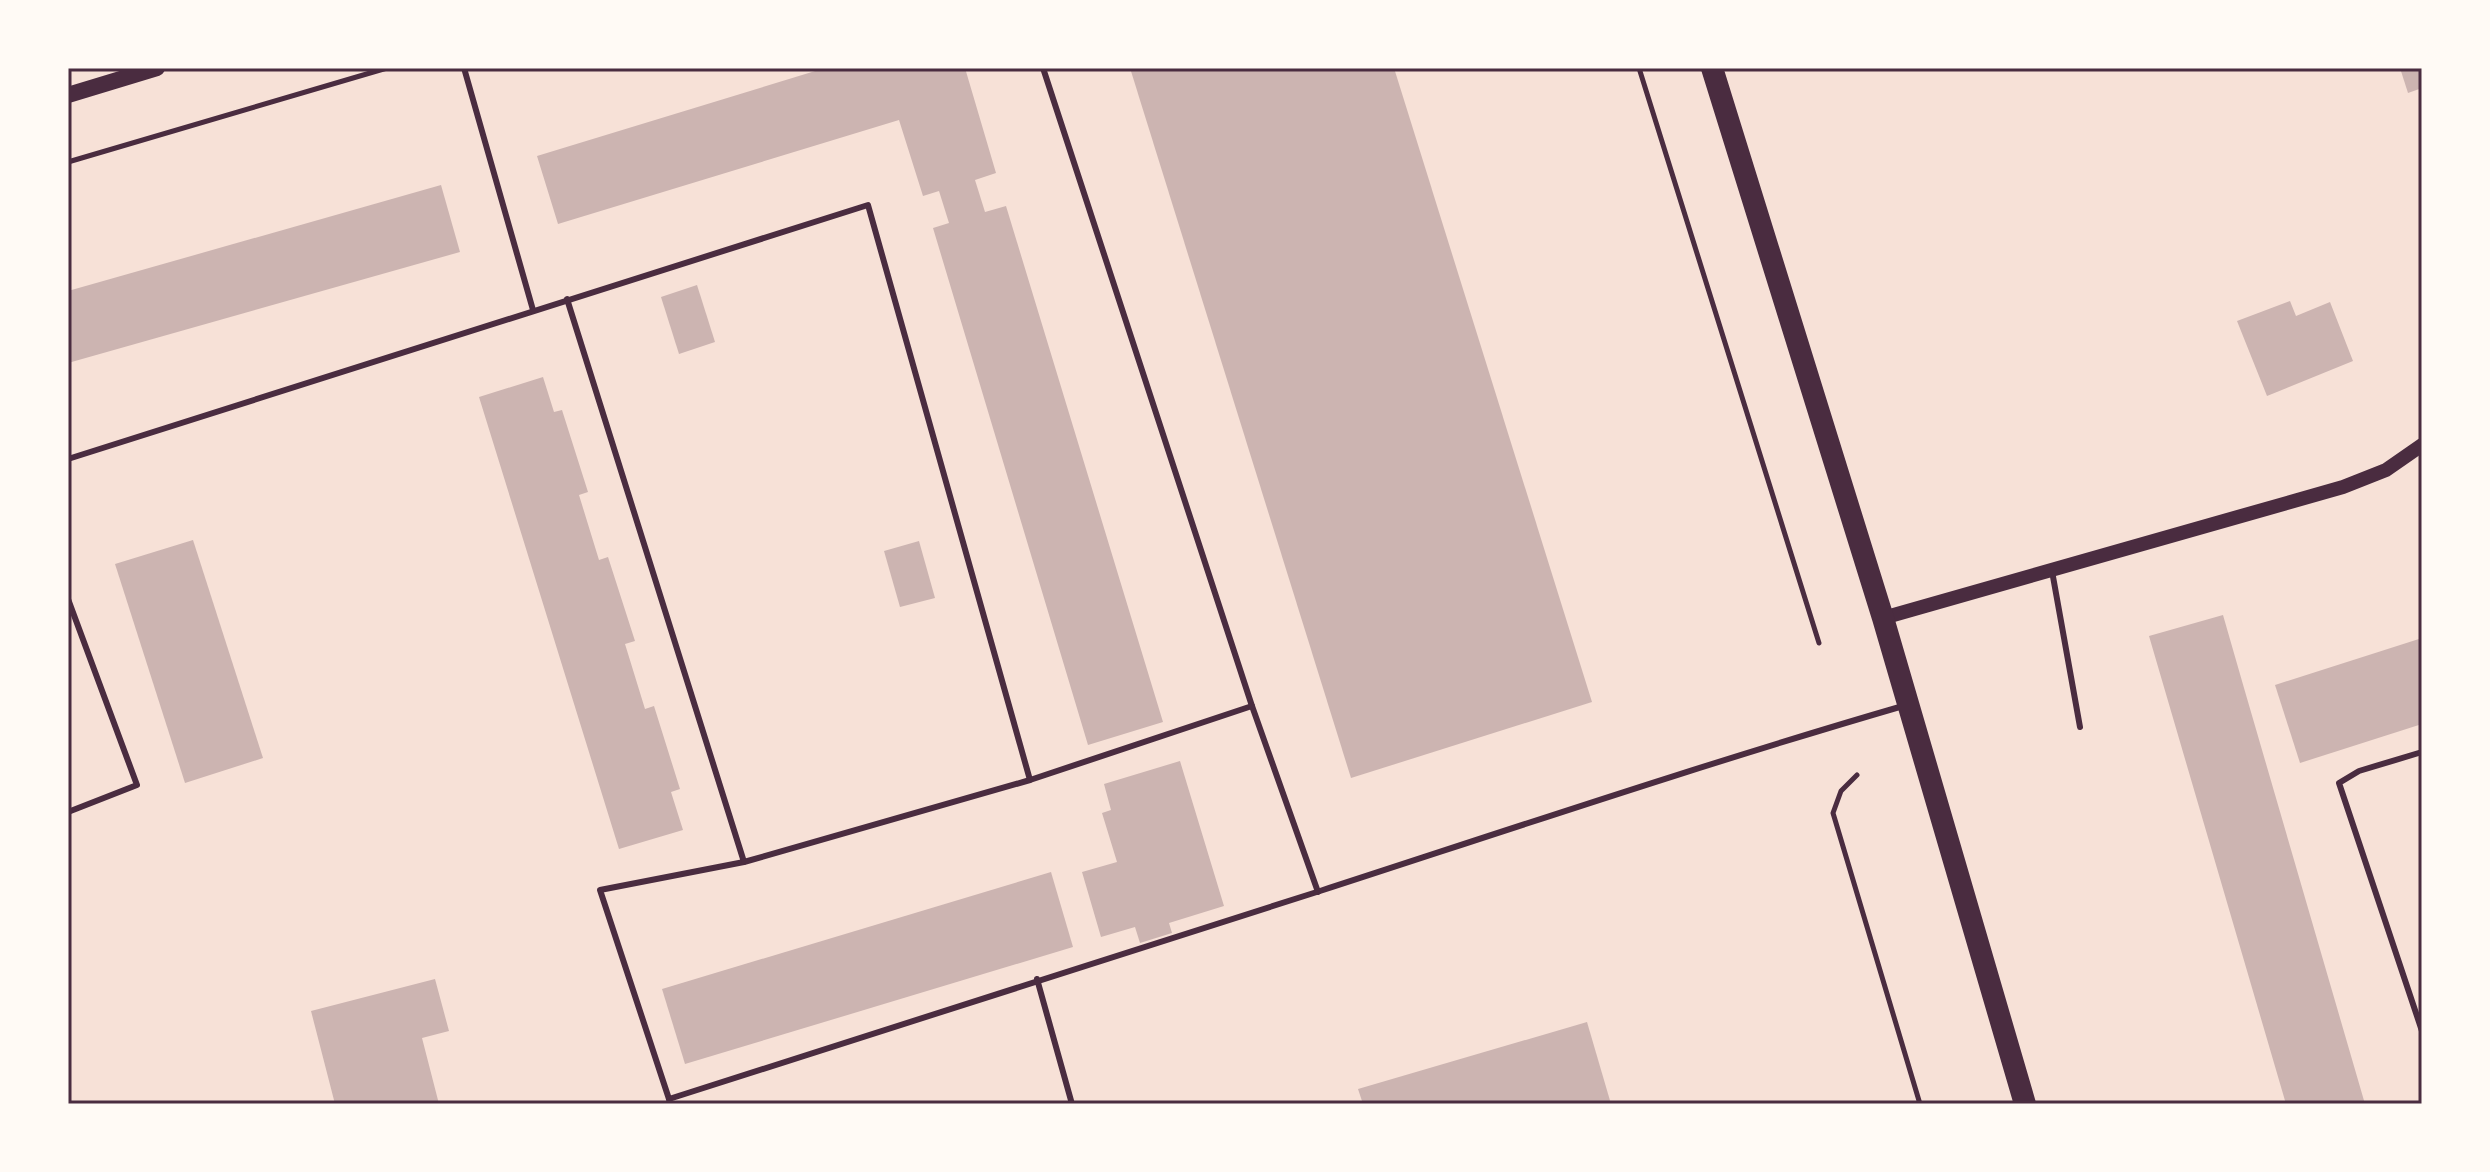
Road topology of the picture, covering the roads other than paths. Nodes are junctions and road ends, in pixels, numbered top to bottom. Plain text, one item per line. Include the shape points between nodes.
1 (157, 68) edge
2 (464, 68) edge
3 (1043, 68) edge
4 (1712, 68) edge
5 (68, 95) edge
6 (567, 299) junction
7 (533, 310) junction
8 (2422, 445) edge
9 (68, 459) edge
10 (2051, 568) junction
11 (68, 599) edge
12 (1883, 618) junction
13 (1907, 704) junction
14 (1252, 706) junction
15 (2080, 727) dead end
16 (2422, 752) edge
17 (1030, 780) junction
18 (68, 812) edge
19 (744, 862) junction
20 (1318, 892) junction
21 (1037, 979) junction
22 (2422, 1031) edge
23 (670, 1101) edge
24 (1072, 1104) edge
25 (2025, 1104) edge

1 - 5 main road
2 - 7 lane
3 - 14 lane
4 - 12 highway
6 - 7 lane
6 - 17 lane via 868,205
6 - 19 lane
7 - 9 lane
8 - 10 street via 2386,470 2343,487
10 - 12 street
10 - 15 lane
11 - 18 lane via 137,785
12 - 13 highway
13 - 20 lane via 1684,770
13 - 25 highway
14 - 17 lane
14 - 20 lane
16 - 22 lane via 2359,771 2339,783
17 - 19 lane
19 - 23 lane via 600,890
20 - 21 lane
21 - 23 lane
21 - 24 lane

